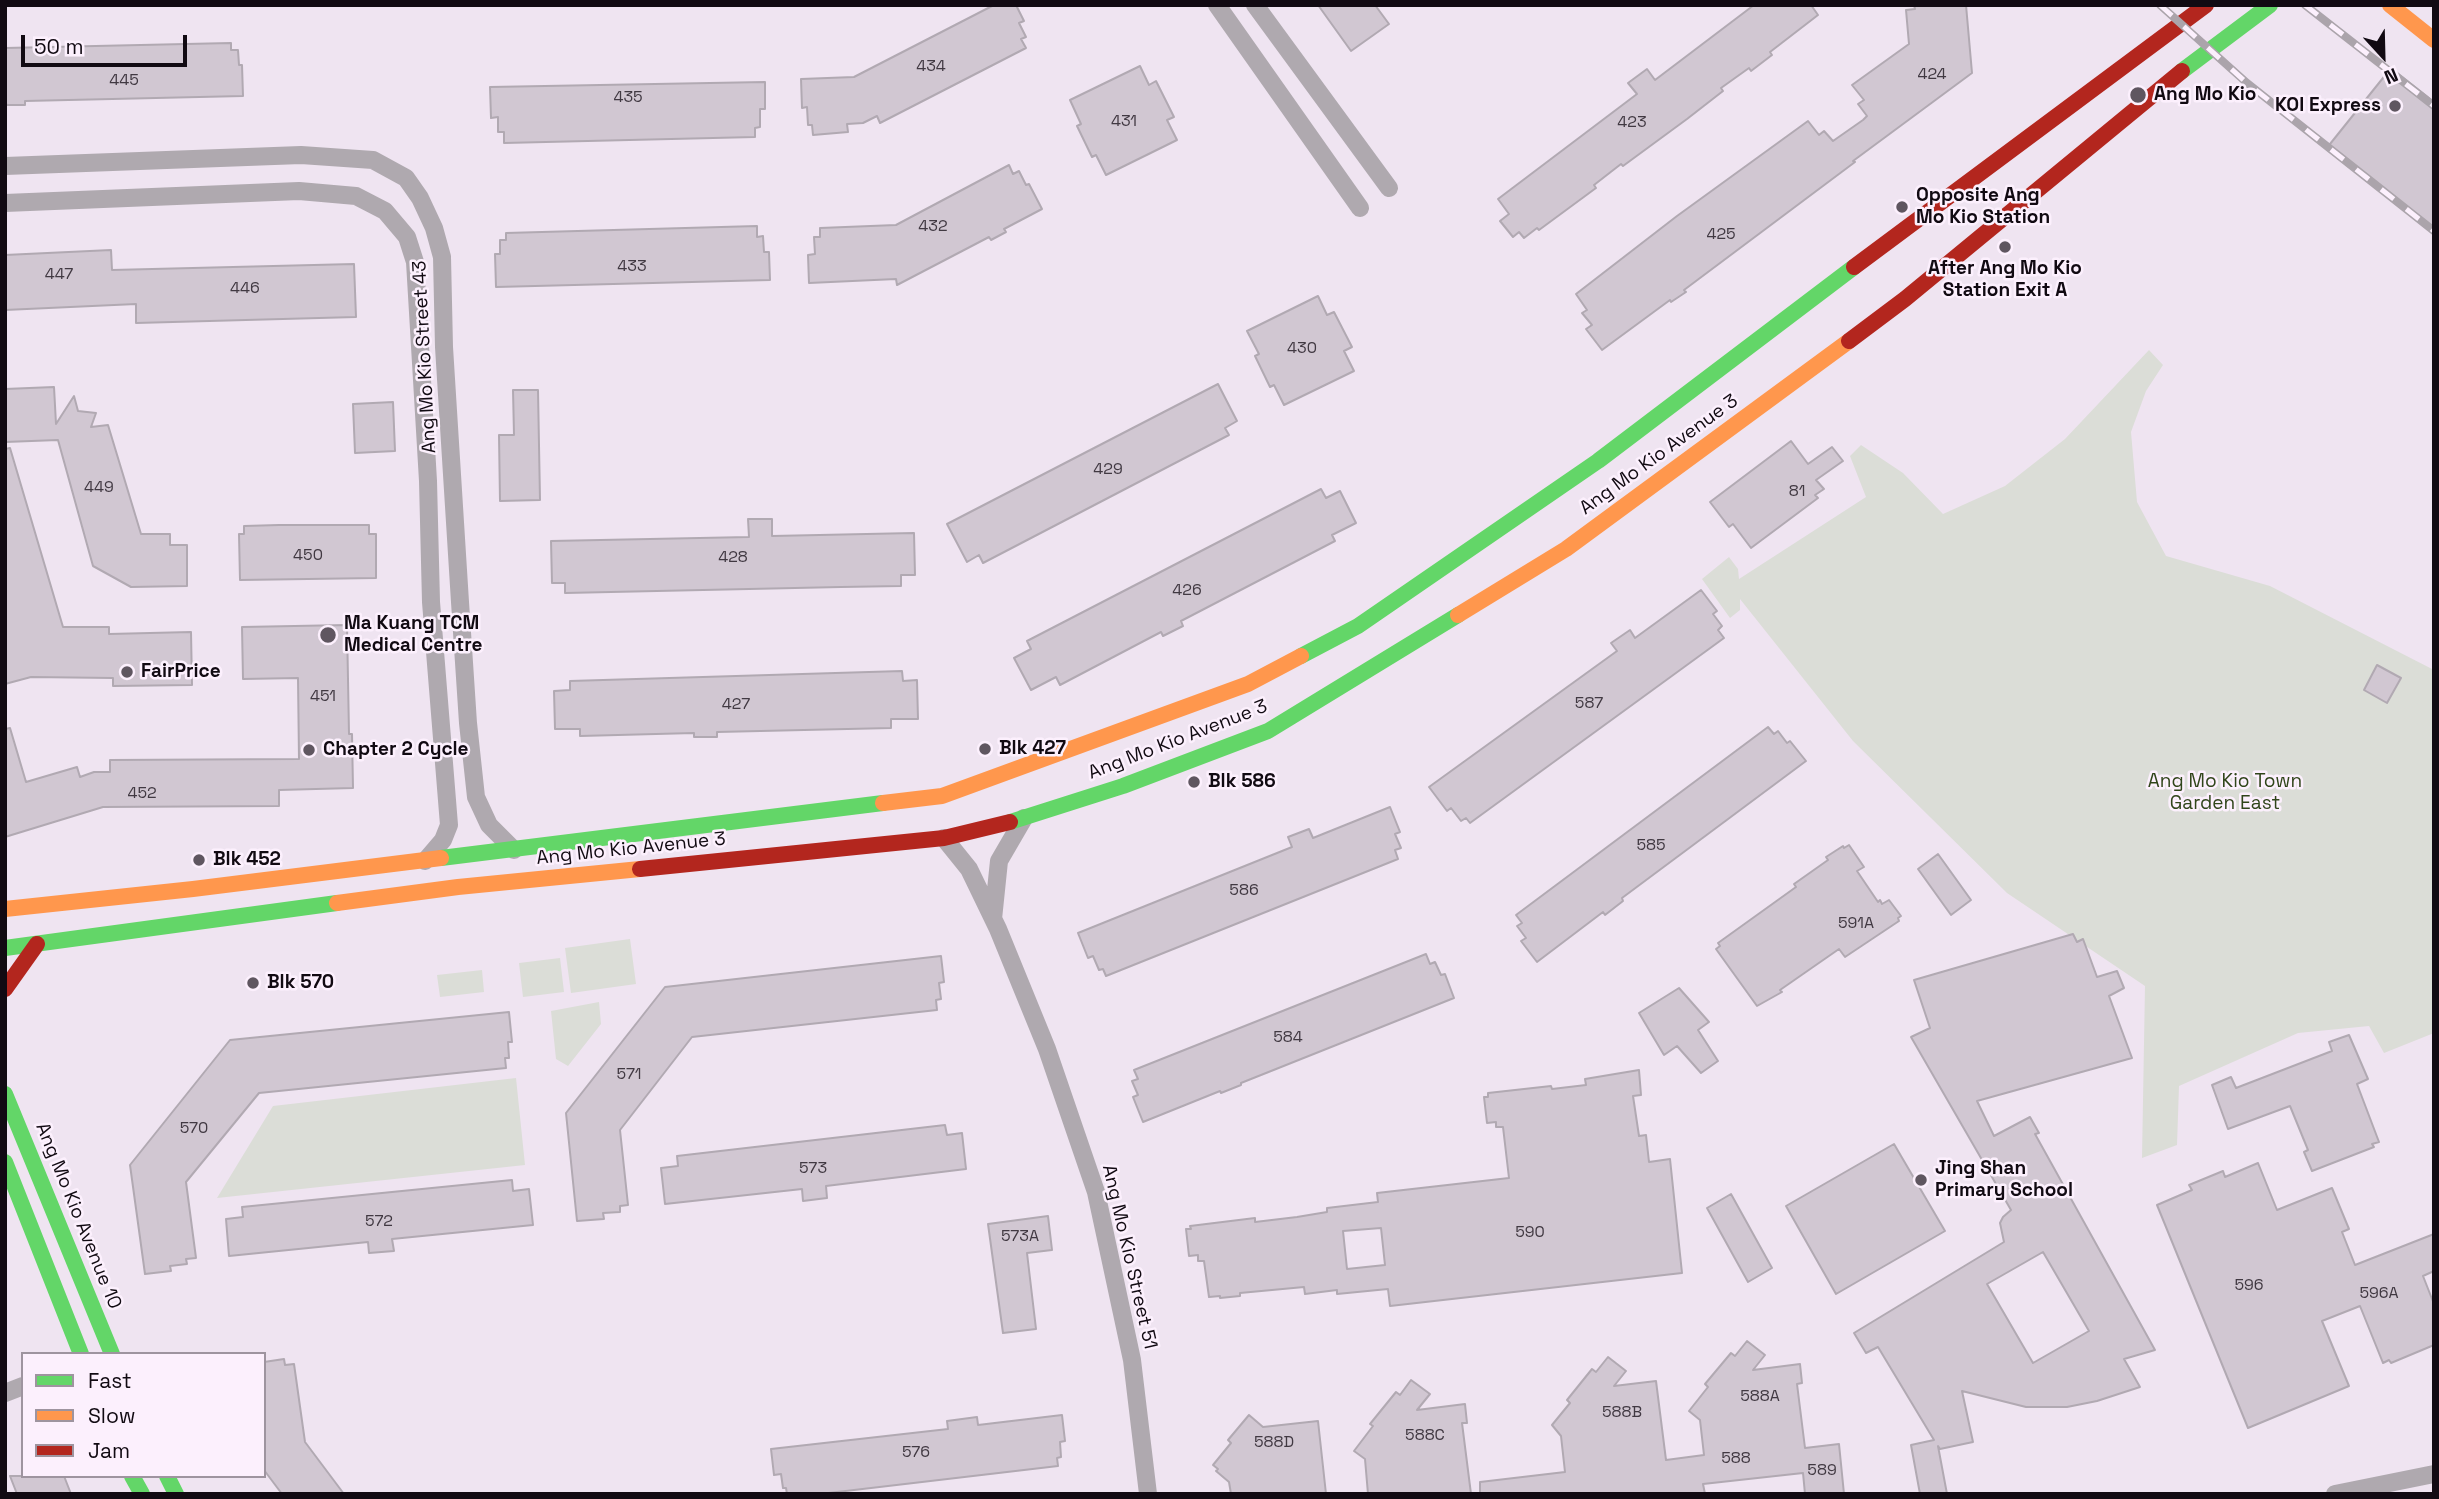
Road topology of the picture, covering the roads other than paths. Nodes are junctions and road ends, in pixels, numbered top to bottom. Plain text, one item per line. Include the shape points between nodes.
1 (1217, 5) edge
2 (1255, 5) edge
3 (2206, 5) edge
4 (2270, 5) edge
5 (2390, 5) edge
6 (2434, 40) edge
7 (5, 166) edge
8 (1389, 188) dead end
9 (5, 203) edge
10 (1360, 208) dead end
11 (1024, 818) junction
12 (944, 838) junction
13 (514, 850) junction
14 (425, 861) junction
15 (5, 909) edge
16 (993, 919) junction
17 (37, 944) junction
18 (5, 948) edge
19 (5, 989) edge
20 (5, 1094) edge
21 (5, 1162) edge
22 (80, 1352) edge
23 (107, 1352) edge
24 (21, 1386) edge
25 (5, 1393) edge
26 (2434, 1474) edge
27 (133, 1478) edge
28 (168, 1478) edge
29 (142, 1494) edge
30 (176, 1494) edge
31 (1148, 1494) edge
32 (2335, 1494) edge

1 - 10 street
2 - 8 street
3 - 13 main road, Ang Mo Kio Avenue 3 via 1598,461 1358,626 1248,684 942,796
4 - 11 main road, Ang Mo Kio Avenue 3 via 2196,60 1905,299 1566,549 1268,731
5 - 6 main road
7 - 13 street, Ang Mo Kio Street 43 via 301,155 373,160 406,178 434,228 442,257 459,592 476,797 489,825
9 - 14 street, Ang Mo Kio Street 43 via 299,191 356,196 385,211 407,237 415,262 422,349 431,602 449,825
11 - 12 main road, Ang Mo Kio Avenue 3
11 - 16 street, Ang Mo Kio Street 51 via 999,861
12 - 16 street, Ang Mo Kio Street 51 via 969,869
12 - 17 main road, Ang Mo Kio Avenue 3 via 458,887
13 - 14 main road, Ang Mo Kio Avenue 3
14 - 15 main road, Ang Mo Kio Avenue 3
16 - 31 street, Ang Mo Kio Street 51 via 1046,1049 1096,1192 1132,1360
17 - 18 main road, Ang Mo Kio Avenue 3
17 - 19 main road
20 - 23 main road, Ang Mo Kio Avenue 10
21 - 22 main road
24 - 25 street
26 - 32 street
27 - 29 main road
28 - 30 main road

